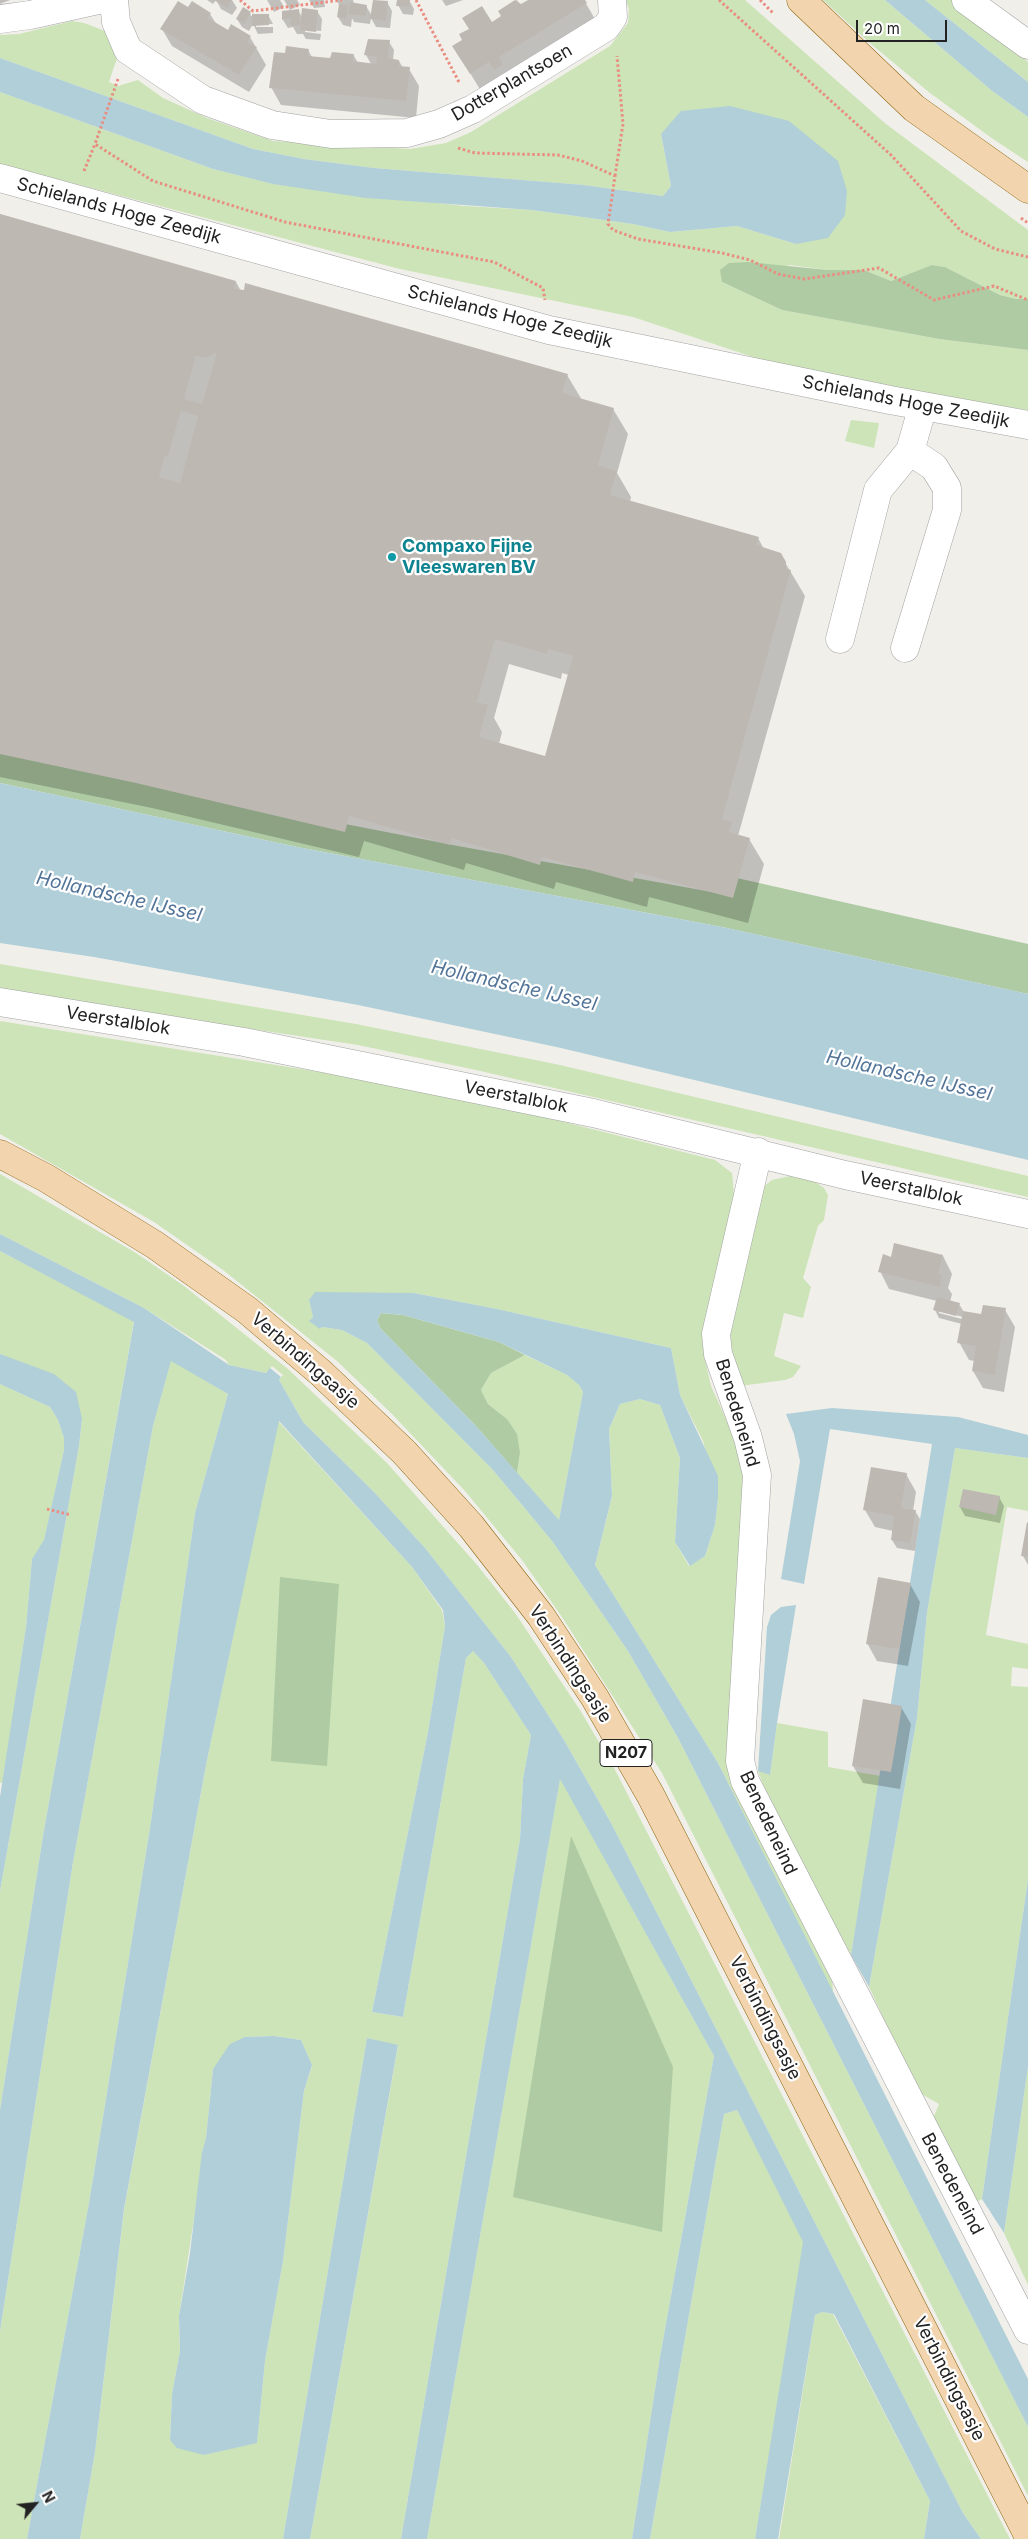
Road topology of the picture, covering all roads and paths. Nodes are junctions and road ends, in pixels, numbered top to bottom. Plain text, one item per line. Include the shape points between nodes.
1 (98, 0) edge
2 (114, 0) edge
3 (240, 0) edge
4 (342, 0) edge
5 (416, 0) edge
6 (612, 0) edge
7 (719, 0) edge
8 (801, 0) edge
9 (966, 0) edge
10 (0, 19) edge
11 (606, 28) junction
12 (1028, 45) edge
13 (113, 96) dead end
14 (473, 109) junction
15 (439, 124) junction
16 (615, 176) junction
17 (0, 178) edge
18 (1028, 189) edge
19 (1028, 257) edge
20 (1028, 300) edge
21 (549, 330) junction
22 (923, 406) junction
23 (1028, 425) edge
24 (910, 451) junction
25 (840, 639) dead end
26 (905, 648) dead end
27 (0, 1002) edge
28 (758, 1152) junction
29 (0, 1154) edge
30 (1028, 1214) edge
31 (48, 1509) dead end
32 (71, 1515) dead end
33 (1028, 2330) edge
34 (1028, 2535) edge

1 - 10 street
2 - 15 street, Dotterplantsoen via 116,22 128,50 203,100 272,125 331,134 407,133
3 - 4 path via 253,11
5 - 14 path
6 - 11 street via 613,17
7 - 19 path via 891,155 962,231 995,249
8 - 18 main road via 914,108
9 - 12 street
11 - 14 street, Dotterplantsoen
11 - 16 path via 616,45 623,124
13 - 21 path via 95,144 153,181 285,222 494,262 543,288
14 - 15 street, Dotterplantsoen
15 - 16 path via 457,148 475,153 558,155 582,161
16 - 20 path via 608,224 613,230 638,239 722,253 750,260 778,274 804,279 879,268 934,300 994,286
17 - 21 street, Schielands Hoge Zeedijk
21 - 22 street, Schielands Hoge Zeedijk
22 - 23 street, Schielands Hoge Zeedijk
22 - 24 street
24 - 25 street via 878,490
24 - 26 street via 934,468 947,488 947,510
27 - 28 street, Veerstalblok via 244,1042 593,1113
28 - 30 street, Veerstalblok via 845,1175
28 - 33 street, Benedeneind via 716,1334 718,1354 748,1438 756,1475 740,1761 744,1781
29 - 34 main road, Verbindingsasje / N207 via 46,1178 155,1245 247,1310 322,1372 404,1452 471,1526 541,1616 595,1698 650,1796
31 - 32 path

